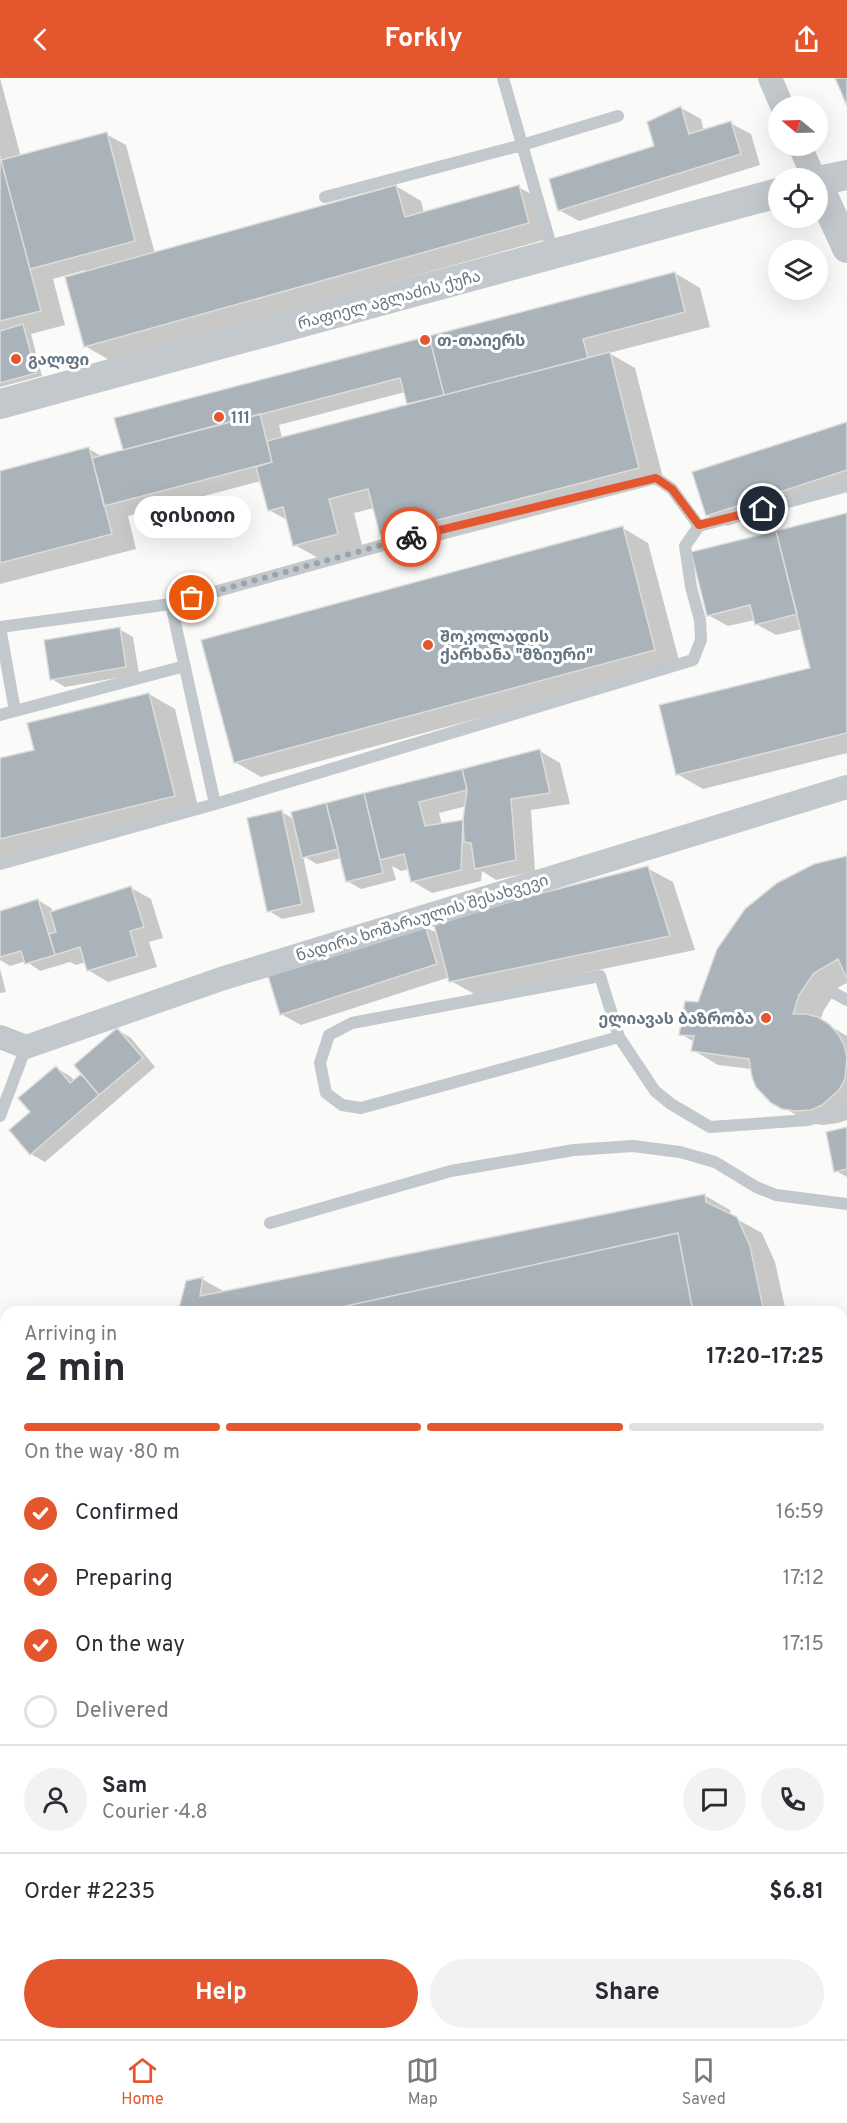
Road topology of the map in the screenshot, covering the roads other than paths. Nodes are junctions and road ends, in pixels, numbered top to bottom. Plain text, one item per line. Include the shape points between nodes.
1 (502, 78) edge
2 (770, 78) edge
3 (778, 96) edge
4 (618, 116) dead end
5 (522, 145) junction
6 (847, 174) edge
7 (828, 179) edge
8 (768, 196) edge
9 (325, 197) dead end
10 (828, 208) edge
11 (847, 248) edge
12 (553, 254) junction
13 (0, 404) edge
14 (847, 486) edge
15 (699, 525) junction
16 (171, 604) junction
17 (185, 666) junction
18 (15, 711) junction
19 (0, 715) edge
20 (847, 787) edge
21 (215, 804) junction
22 (0, 864) edge
23 (834, 993) dead end
24 (847, 1000) edge
25 (0, 1037) edge
26 (619, 1037) junction
27 (26, 1047) junction
28 (847, 1110) edge
29 (0, 1116) edge
30 (847, 1204) edge
31 (270, 1223) dead end

1 - 5 lane
2 - 3 street
4 - 5 lane
5 - 9 lane
5 - 12 lane
6 - 7 street
8 - 12 street, რაფიელ აგლაძის ქუჩა
10 - 11 street
12 - 13 street, რაფიელ აგლაძის ქუჩა
14 - 15 lane
15 - 16 lane via 672,489 656,478 430,532
15 - 21 lane via 684,546 700,620 701,640 693,660
16 - 17 lane
16 - 18 lane via 0,627
17 - 18 lane
17 - 21 lane
18 - 19 lane
20 - 27 street, ნადირა ხოშარაულის შესახვევი via 221,979
21 - 22 lane
23 - 24 lane
25 - 27 street
26 - 26 lane via 600,976 352,1023 329,1035 320,1063 326,1093 342,1106 361,1108
26 - 28 lane via 655,1091 710,1127 808,1120
27 - 29 lane
30 - 31 lane via 776,1195 715,1162 680,1152 633,1146 574,1150 451,1171

